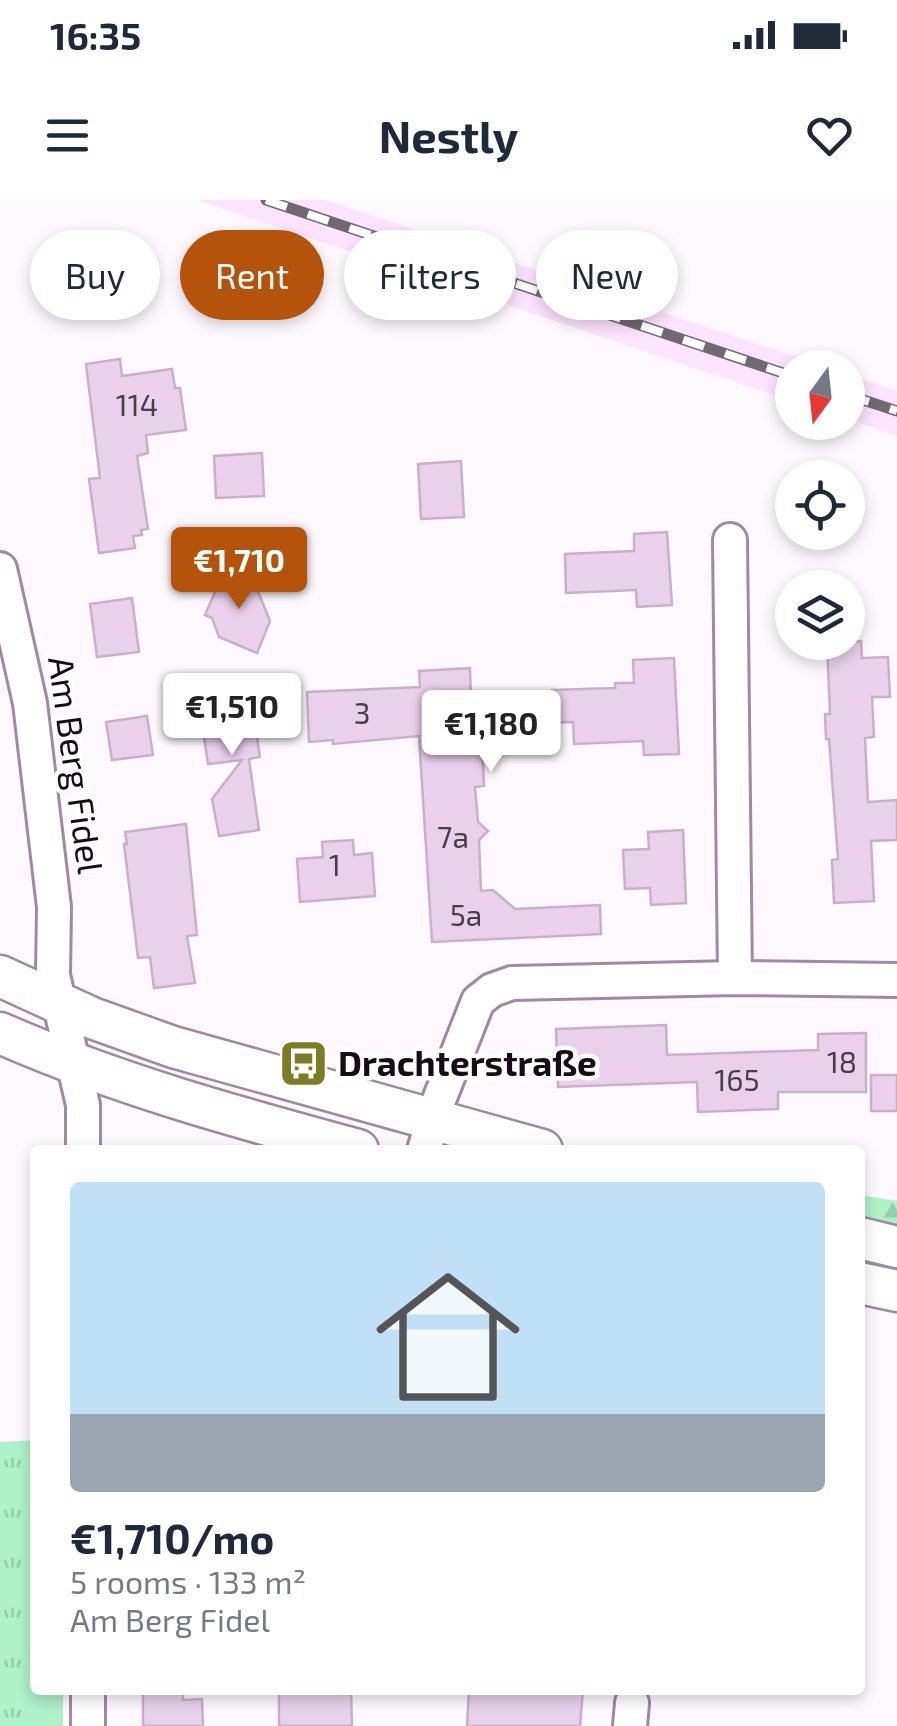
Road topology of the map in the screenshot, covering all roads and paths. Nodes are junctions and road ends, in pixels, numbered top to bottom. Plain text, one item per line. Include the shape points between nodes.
1 (730, 540) dead end
2 (0, 570) edge
3 (0, 976) edge
4 (735, 978) junction
5 (897, 980) edge
6 (60, 1005) junction
7 (0, 1033) edge
8 (74, 1066) junction
9 (429, 1134) edge
10 (83, 1145) edge
11 (340, 1145) edge
12 (507, 1145) edge
13 (865, 1239) edge
14 (897, 1247) edge
15 (865, 1283) edge
16 (897, 1291) edge
17 (88, 1695) edge
18 (88, 1726) edge

1 - 4 street
2 - 6 street, Am Berg Fidel via 30,703
3 - 6 street
4 - 5 street
4 - 9 street via 512,983 492,990 478,1002
6 - 8 street, Am Berg Fidel
6 - 9 street
7 - 8 street
8 - 10 street, Am Berg Fidel
8 - 11 street
9 - 12 street
13 - 14 street
15 - 16 street
17 - 18 street

